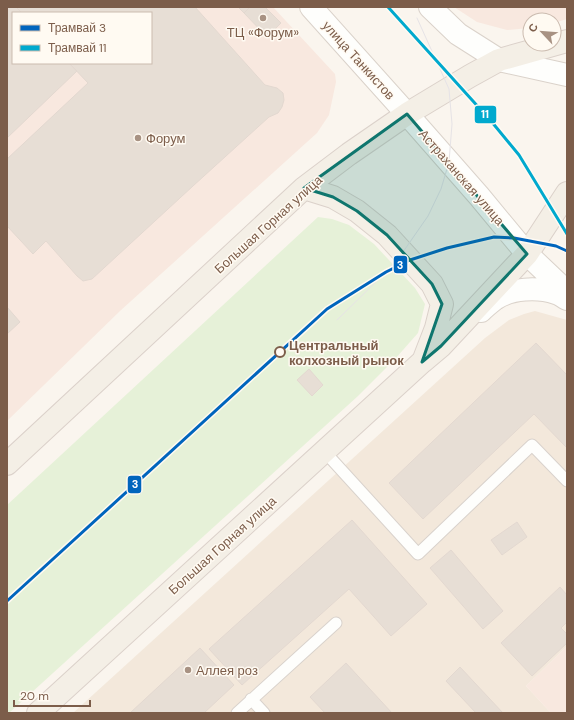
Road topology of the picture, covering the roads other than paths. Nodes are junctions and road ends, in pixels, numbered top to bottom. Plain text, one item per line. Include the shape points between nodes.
1 (311, 7) edge
2 (430, 7) edge
3 (567, 41) edge
4 (499, 60) junction
5 (567, 75) edge
6 (407, 114) junction
7 (304, 188) junction
8 (567, 194) edge
9 (527, 254) junction
10 (567, 292) edge
11 (567, 299) edge
12 (441, 346) junction
13 (422, 362) junction
14 (324, 451) junction
15 (7, 464) edge
16 (567, 481) edge
17 (336, 623) dead end
18 (251, 699) junction
19 (38, 713) edge
20 (237, 713) edge
21 (264, 713) edge

1 - 6 main road, улица Танкистов
2 - 4 main road via 458,34
3 - 4 main road, Большая Горная улица
4 - 5 main road
4 - 6 main road, Большая Горная улица
6 - 7 main road, Большая Горная улица
6 - 9 main road, Астраханская улица
7 - 13 main road via 333,198 357,211 387,235 432,284 442,304 436,328
7 - 15 main road, Большая Горная улица
8 - 9 main road, Большая Горная улица
9 - 10 main road, Астраханская улица
9 - 12 main road, Большая Горная улица
11 - 12 main road, Большая Горная улица via 557,293 538,289 505,294 496,298
12 - 13 main road, Большая Горная улица
13 - 14 main road, Большая Горная улица
14 - 16 lane via 418,554 532,445
14 - 19 main road, Большая Горная улица
17 - 18 lane
18 - 20 lane
18 - 21 lane

